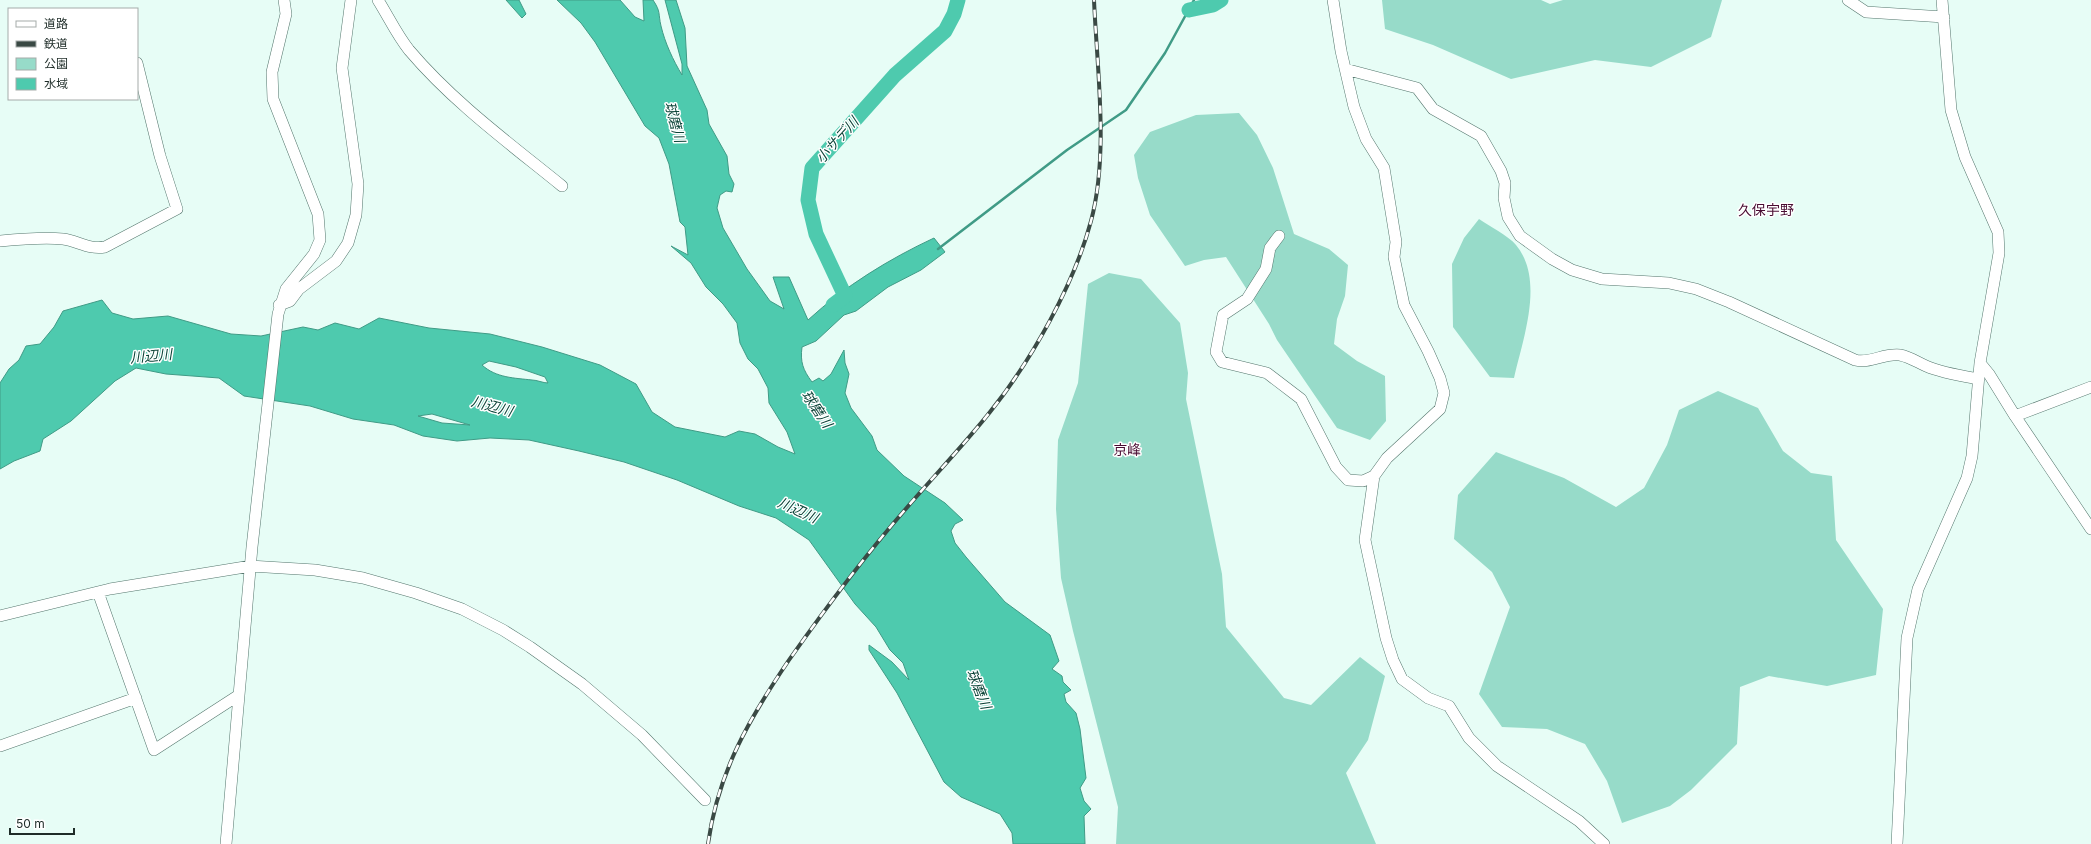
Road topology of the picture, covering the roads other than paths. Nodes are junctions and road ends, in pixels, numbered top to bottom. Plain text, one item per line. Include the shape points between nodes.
1 (284, 0) edge
2 (351, 0) edge
3 (378, 0) edge
4 (1332, 0) edge
5 (1848, 0) edge
6 (1942, 0) edge
7 (1944, 17) junction
8 (138, 67) edge
9 (1346, 69) junction
10 (562, 186) dead end
11 (1279, 236) dead end
12 (0, 241) edge
13 (279, 310) junction
14 (1980, 363) junction
15 (1980, 379) junction
16 (2091, 387) edge
17 (2015, 416) junction
18 (1374, 476) junction
19 (2091, 529) edge
20 (251, 566) junction
21 (98, 592) junction
22 (0, 616) edge
23 (239, 694) junction
24 (136, 698) junction
25 (0, 746) edge
26 (705, 800) dead end
27 (226, 844) edge
28 (1604, 844) edge
29 (1896, 844) edge

1 - 13 street via 286,14 272,72 273,99 318,214 320,240 314,254 286,289
2 - 13 street via 342,68 358,184 356,215 348,243 336,261 299,289
3 - 10 street via 407,48 436,80 485,124
4 - 9 street
5 - 7 street via 1866,12
6 - 7 street
7 - 14 street via 1951,110 1965,157 1998,232 1999,253 1995,284
8 - 12 street via 160,156 177,209 105,247 96,249 64,239
9 - 15 street via 1417,88 1434,109 1481,136 1501,171 1505,183 1504,198 1508,217 1520,236 1552,260 1572,270 1602,279 1669,283 1696,289 1855,360 1863,362 1898,355 1910,357 1926,366
9 - 18 street via 1354,107 1366,139 1384,168 1396,242 1394,257 1404,305 1428,351 1444,393 1440,409 1387,458
11 - 18 street via 1270,248 1266,269 1248,299 1223,316 1216,352 1222,362 1267,373 1302,399 1336,467 1348,480 1363,481
13 - 20 street
14 - 15 street
14 - 17 street
15 - 29 street via 1972,456 1967,478 1918,589 1907,638
16 - 17 street
17 - 19 street
18 - 28 street via 1365,540 1386,638 1402,679 1428,698 1449,706 1468,738 1496,766 1580,821
20 - 21 street via 161,579
20 - 23 street
20 - 26 street via 315,570 363,578 462,609 502,630 582,684 642,735
21 - 22 street
21 - 24 street
23 - 24 street via 154,750
23 - 27 street
24 - 25 street

